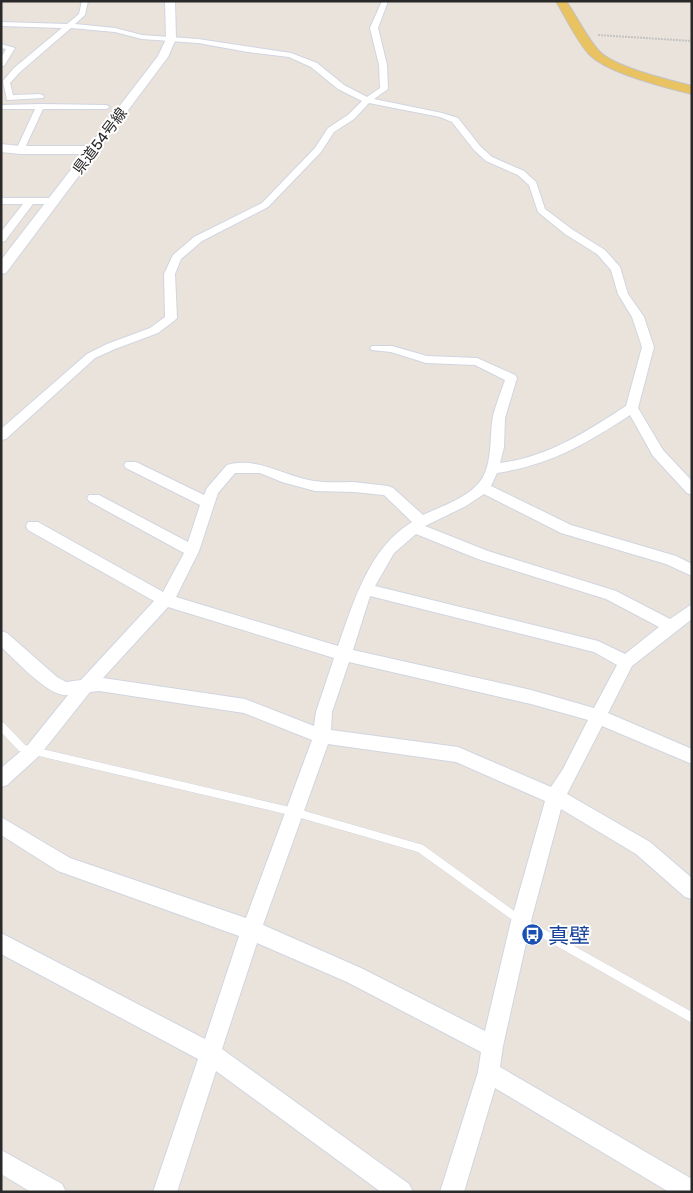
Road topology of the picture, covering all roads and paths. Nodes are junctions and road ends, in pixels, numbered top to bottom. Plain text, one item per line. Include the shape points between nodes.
1 (85, 1) edge
2 (170, 1) edge
3 (385, 1) edge
4 (561, 1) edge
5 (1, 24) edge
6 (70, 26) junction
7 (584, 36) junction
8 (171, 39) junction
9 (692, 41) edge
10 (1, 46) edge
11 (1, 64) edge
12 (692, 90) edge
13 (40, 96) dead end
14 (367, 100) junction
15 (41, 106) junction
16 (1, 107) edge
17 (106, 107) dead end
18 (1, 148) edge
19 (20, 150) junction
20 (93, 150) junction
21 (1, 201) edge
22 (30, 201) junction
23 (54, 201) junction
24 (1, 221) edge
25 (15, 221) junction
26 (1, 239) edge
27 (1, 270) edge
28 (376, 348) dead end
29 (632, 408) junction
30 (1, 436) edge
31 (130, 465) dead end
32 (492, 470) junction
33 (483, 488) junction
34 (692, 490) edge
35 (94, 498) dead end
36 (208, 503) junction
37 (417, 525) junction
38 (34, 526) dead end
39 (192, 551) junction
40 (692, 571) edge
41 (365, 589) junction
42 (165, 600) junction
43 (692, 610) edge
44 (670, 626) junction
45 (1, 638) edge
46 (343, 654) junction
47 (626, 662) junction
48 (85, 686) junction
49 (597, 716) junction
50 (1, 726) edge
51 (322, 736) junction
52 (33, 751) junction
53 (692, 757) edge
54 (1, 780) edge
55 (554, 797) junction
56 (294, 812) junction
57 (1, 825) edge
58 (692, 890) edge
59 (520, 921) junction
60 (251, 930) junction
61 (1, 943) edge
62 (692, 1018) edge
63 (492, 1046) junction
64 (211, 1054) junction
65 (489, 1072) junction
66 (1, 1161) edge
67 (54, 1192) edge
68 (166, 1192) edge
69 (401, 1192) edge
70 (452, 1192) edge
71 (691, 1192) edge

1 - 6 street via 82,15
2 - 8 main road, 県道54号線
3 - 14 street via 374,28 383,65 384,89
4 - 7 main road
5 - 6 street
6 - 8 street
6 - 13 street via 6,83 10,98
7 - 9 path
7 - 12 main road via 594,53 604,61
8 - 14 street via 291,55 314,65 341,87
8 - 20 main road, 県道54号線 via 154,71
10 - 11 street via 12,48
14 - 29 street via 455,120 489,159 521,173 533,184 541,210 609,260 616,269 623,294 638,318 648,347
14 - 30 street via 332,130 318,150 265,205 198,239 175,260 168,272 171,318 163,326 105,347 90,356
15 - 16 street
15 - 17 street
15 - 19 street
18 - 19 main road
19 - 20 main road
20 - 23 main road, 県道54号線
21 - 22 street
22 - 23 street
22 - 25 street
23 - 27 main road, 県道54号線
24 - 25 street
25 - 26 street
28 - 32 street via 426,359 477,362 511,378 499,418 498,447
29 - 32 street via 571,448 545,459
29 - 34 street via 658,453
31 - 36 street
32 - 33 street
33 - 37 street
33 - 40 street via 566,529 671,560
35 - 39 street
36 - 37 street via 212,491 232,468 261,469 315,486 388,491
36 - 39 street
37 - 41 street via 389,549
37 - 44 street via 483,555 611,596
38 - 42 street
39 - 42 street
41 - 46 street
41 - 47 street via 598,647
42 - 46 street
42 - 48 street
43 - 44 street
44 - 47 street
45 - 48 street via 51,682 64,689
46 - 49 street via 531,697
46 - 51 street via 324,712
47 - 49 street
48 - 51 street via 99,684 245,706
48 - 52 street
49 - 53 street
49 - 55 street
50 - 52 lane via 22,748
51 - 55 street via 458,755
51 - 56 street
52 - 54 street
52 - 56 lane
55 - 58 street via 643,848
55 - 59 street
56 - 59 lane via 420,848
56 - 60 street
57 - 60 street via 64,865
59 - 62 lane
59 - 63 street
60 - 63 street via 354,974
60 - 64 street
61 - 64 street
63 - 65 street
64 - 68 street
64 - 69 street
65 - 70 street
65 - 71 street
66 - 67 street

